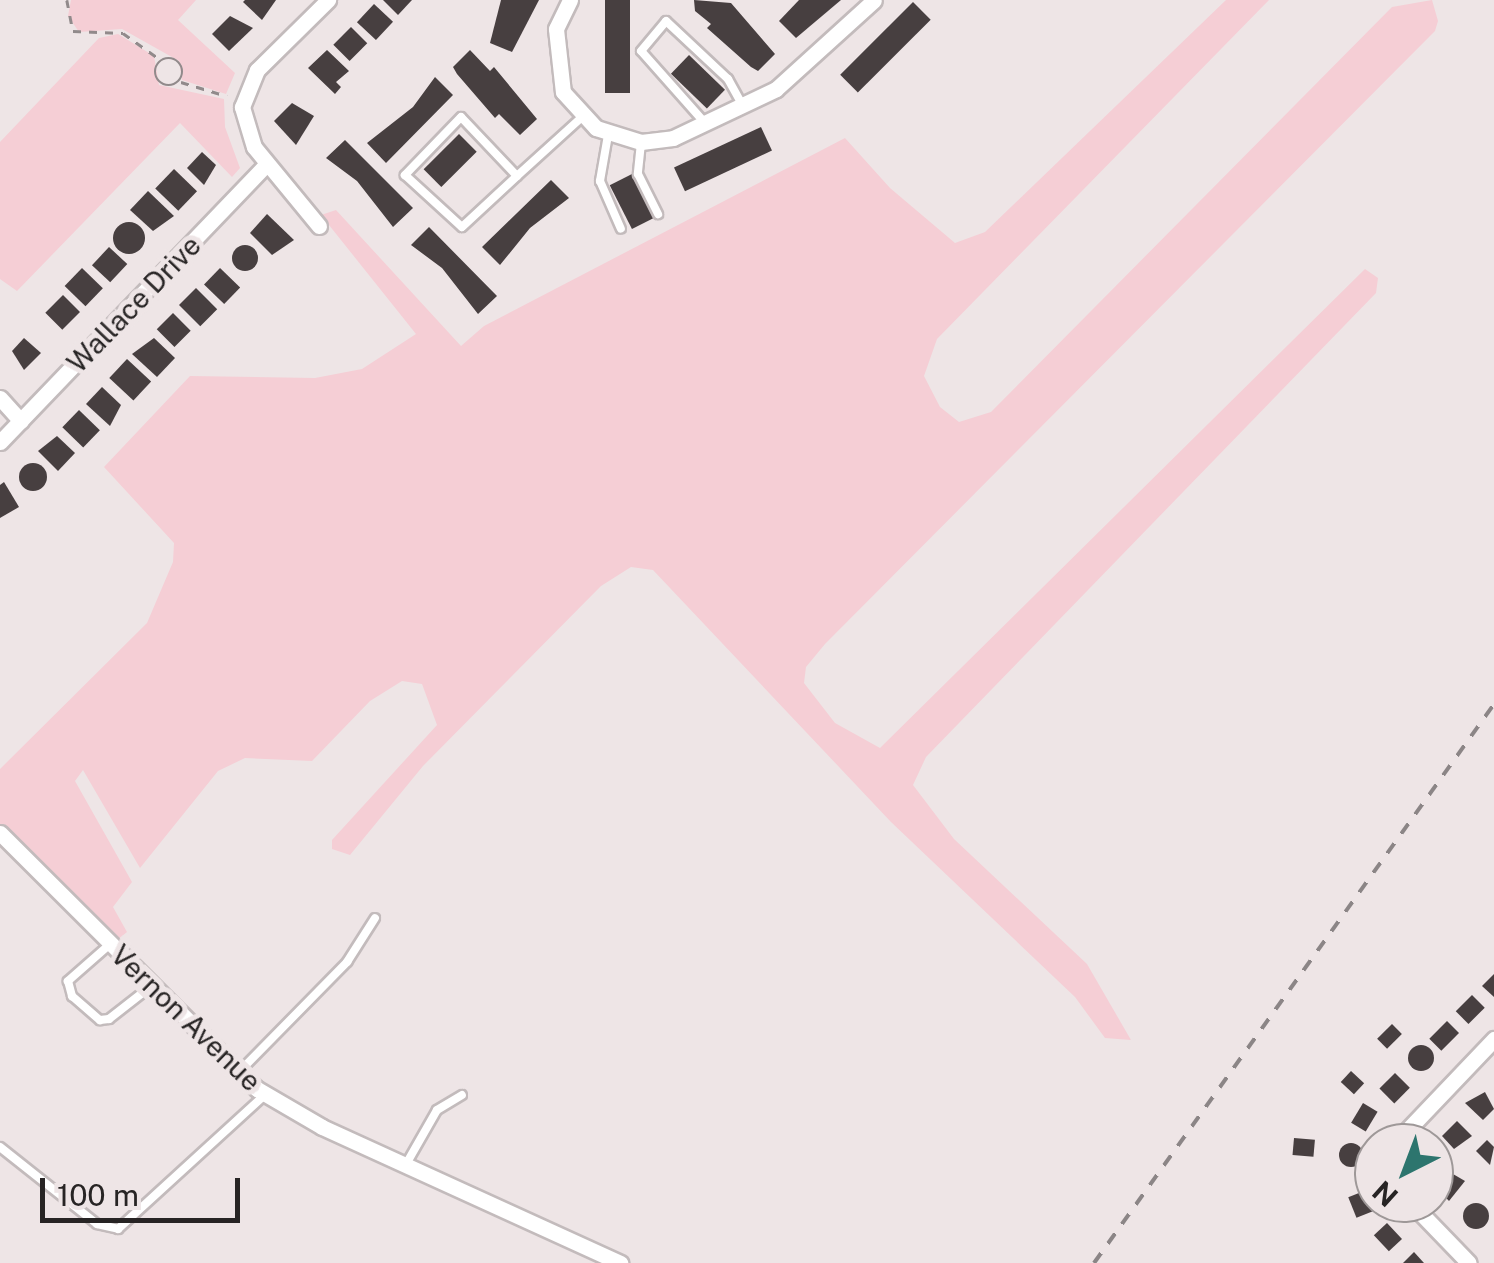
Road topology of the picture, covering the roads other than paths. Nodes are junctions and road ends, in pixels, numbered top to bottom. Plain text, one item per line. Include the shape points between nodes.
1 (328, 0) edge
2 (570, 0) edge
3 (874, 0) edge
4 (742, 104) junction
5 (582, 116) junction
6 (705, 123) junction
7 (608, 135) junction
8 (641, 142) junction
9 (267, 164) junction
10 (517, 176) junction
11 (658, 214) dead end
12 (319, 226) dead end
13 (621, 228) dead end
14 (0, 398) edge
15 (22, 420) junction
16 (0, 442) edge
17 (0, 833) edge
18 (374, 918) dead end
19 (109, 944) junction
20 (150, 987) junction
21 (1494, 1039) edge
22 (238, 1073) junction
23 (265, 1094) junction
24 (462, 1095) dead end
25 (1414, 1123) edge
26 (0, 1148) edge
27 (405, 1166) junction
28 (1431, 1223) edge
29 (620, 1263) edge
30 (1470, 1263) edge

1 - 9 street via 258,70 244,94 246,134
2 - 5 street via 556,29 555,61 563,92
3 - 4 street via 804,69
4 - 6 street
4 - 6 lane via 728,79 666,21 641,51
5 - 7 street
5 - 10 lane
6 - 8 street via 673,138
7 - 8 street
7 - 13 lane via 600,181
8 - 11 lane via 638,174
9 - 12 street
9 - 15 street, Wallace Drive
10 - 10 lane via 457,228 405,175 460,117
14 - 15 street
15 - 16 street, Wallace Drive
17 - 19 street, Vernon Avenue
18 - 22 lane via 346,962
19 - 20 street, Vernon Avenue
19 - 20 lane via 68,981 72,996 100,1020 110,1020
20 - 22 street, Vernon Avenue
21 - 25 street
22 - 23 street, Vernon Avenue
23 - 26 lane via 118,1229 97,1224
23 - 27 street, Vernon Avenue
24 - 27 lane via 437,1110
27 - 29 street, Vernon Avenue
28 - 30 street

